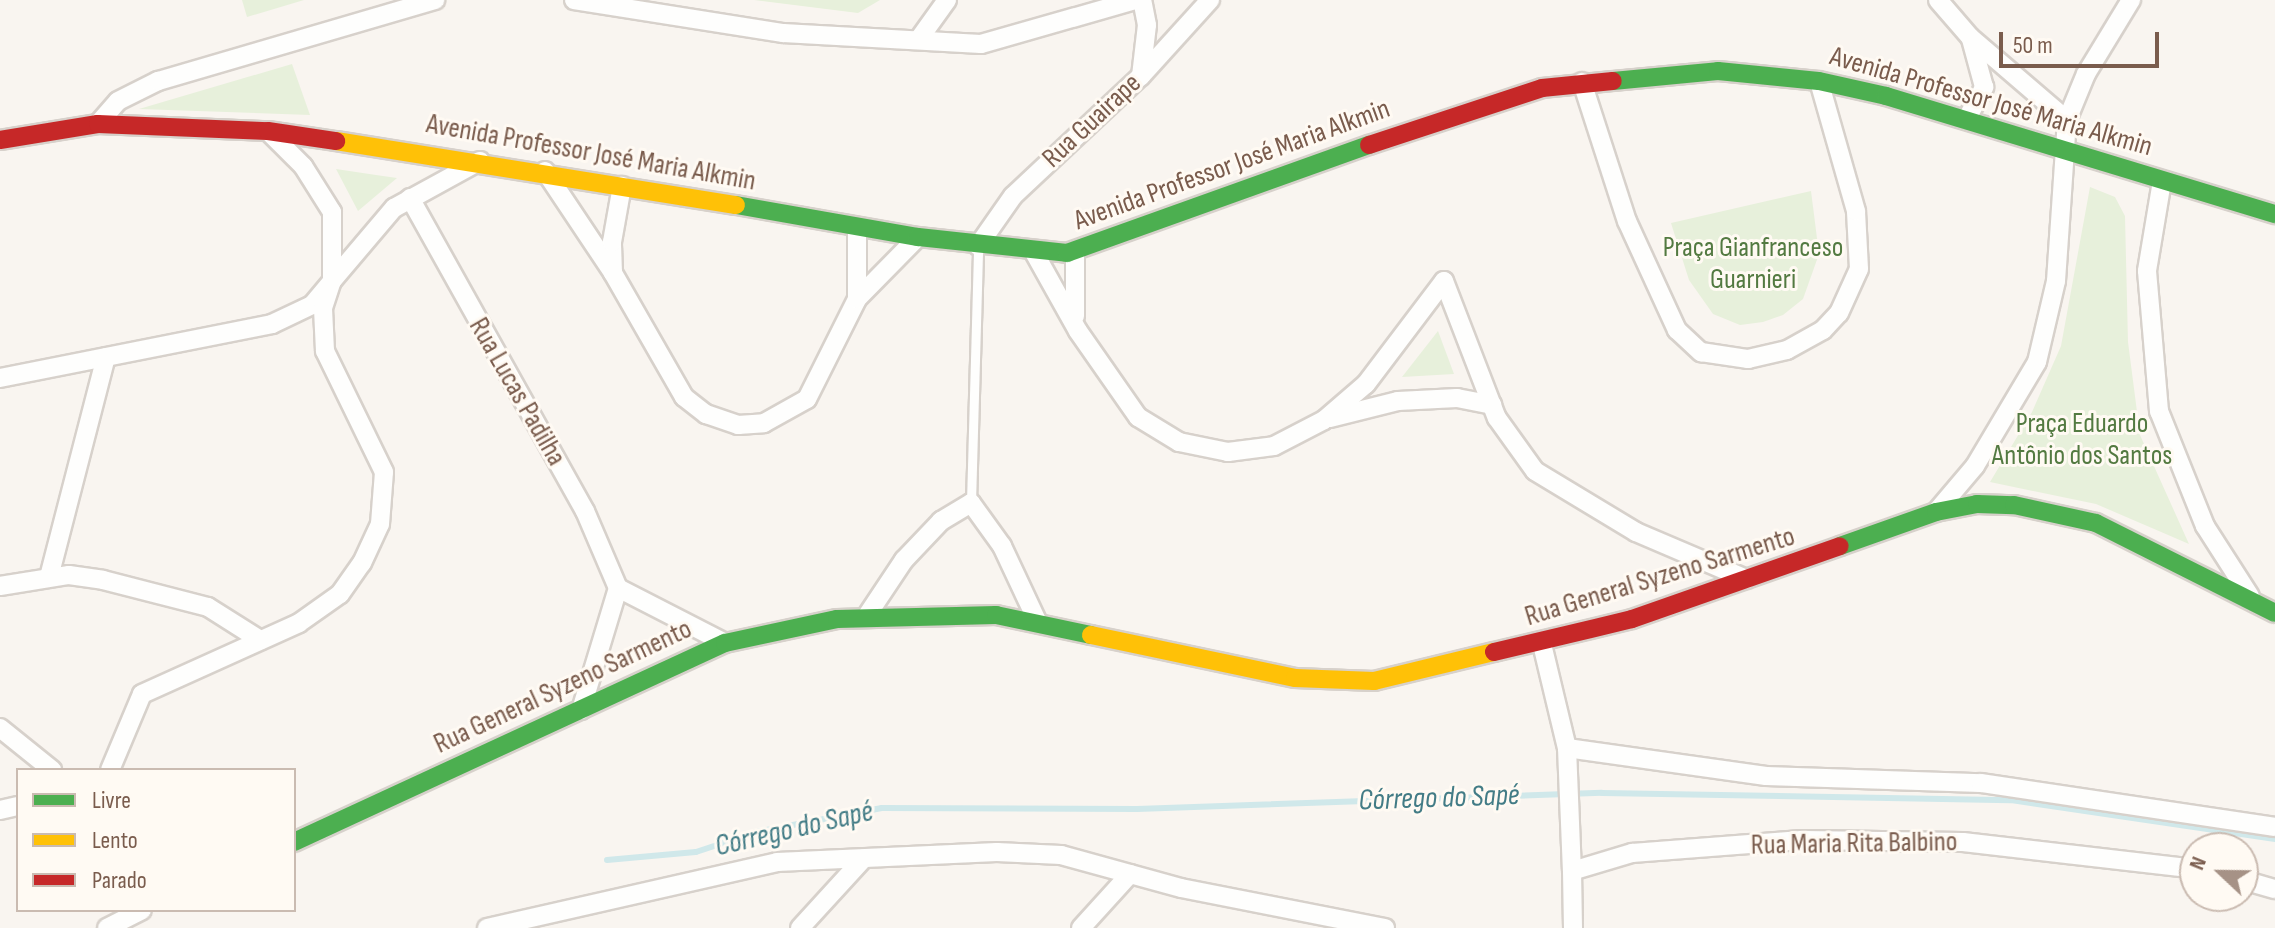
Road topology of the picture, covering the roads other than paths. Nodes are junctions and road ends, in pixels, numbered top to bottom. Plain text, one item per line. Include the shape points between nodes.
1 (434, 0) edge
2 (574, 0) edge
3 (947, 0) edge
4 (1135, 0) edge
5 (1142, 0) edge
6 (1210, 0) edge
7 (1938, 0) edge
8 (2131, 0) edge
9 (1970, 37) junction
10 (919, 39) junction
11 (1141, 76) junction
12 (1819, 81) junction
13 (1582, 82) junction
14 (1966, 120) junction
15 (2067, 120) junction
16 (98, 124) junction
17 (268, 131) junction
18 (0, 140) edge
19 (2063, 148) junction
20 (480, 161) junction
21 (545, 171) junction
22 (2162, 181) junction
23 (622, 186) junction
24 (410, 198) junction
25 (2275, 214) edge
26 (857, 227) junction
27 (918, 237) junction
28 (978, 246) junction
29 (1075, 252) junction
30 (1035, 254) junction
31 (613, 273) junction
32 (332, 281) junction
33 (857, 299) junction
34 (1078, 331) junction
35 (106, 357) junction
36 (0, 378) edge
37 (1492, 405) junction
38 (1324, 420) junction
39 (971, 503) junction
40 (1936, 512) junction
41 (49, 577) junction
42 (1746, 579) junction
43 (0, 586) edge
44 (618, 588) junction
45 (2250, 596) junction
46 (2275, 613) edge
47 (866, 617) junction
48 (1038, 623) junction
49 (260, 640) junction
50 (725, 643) junction
51 (1542, 644) junction
52 (581, 710) junction
53 (0, 728) edge
54 (1567, 748) junction
55 (50, 768) edge
56 (111, 768) edge
57 (2275, 827) edge
58 (296, 841) edge
59 (863, 859) junction
60 (2179, 867) edge
61 (1572, 871) junction
62 (1130, 874) junction
63 (560, 909) junction
64 (138, 912) edge
65 (107, 928) edge
66 (488, 928) edge
67 (548, 928) edge
68 (800, 928) edge
69 (1081, 928) edge
70 (1385, 928) edge
71 (1573, 928) edge

1 - 16 street via 158,81 118,101
2 - 10 street via 783,33
3 - 10 street
4 - 10 street via 1011,39 981,44
5 - 11 street via 1147,25
6 - 11 street, Rua Guairape
7 - 9 street
8 - 15 street via 2086,74
9 - 14 street via 1984,87
9 - 15 street
11 - 28 street, Rua Guairape via 1013,196
12 - 13 street, Avenida Professor José Maria Alkmin via 1718,71
12 - 13 street via 1856,211 1859,269 1839,313 1823,330 1787,350 1748,359 1701,352 1677,330 1627,221
12 - 14 street, Avenida Professor José Maria Alkmin
13 - 29 street, Avenida Professor José Maria Alkmin via 1458,113
14 - 19 street, Avenida Professor José Maria Alkmin
15 - 19 street
16 - 17 street, Avenida Professor José Maria Alkmin
16 - 18 street, Avenida Professor José Maria Alkmin
17 - 20 street, Avenida Professor José Maria Alkmin
17 - 32 street via 303,166 332,212
19 - 22 street, Avenida Professor José Maria Alkmin
19 - 40 street via 2056,281 2037,362 1975,466
20 - 21 street, Avenida Professor José Maria Alkmin
20 - 24 street
21 - 23 street, Avenida Professor José Maria Alkmin
21 - 31 street
22 - 25 street, Avenida Professor José Maria Alkmin
22 - 45 street via 2147,271 2159,411 2205,526
23 - 26 street, Avenida Professor José Maria Alkmin
23 - 31 street via 612,242
24 - 32 street via 373,229
24 - 44 street, Rua Lucas Padilha via 585,511
26 - 27 street, Avenida Professor José Maria Alkmin
26 - 33 street
27 - 28 street, Avenida Professor José Maria Alkmin
27 - 33 street
28 - 30 street, Avenida Professor José Maria Alkmin
28 - 39 lane
29 - 30 street, Avenida Professor José Maria Alkmin
29 - 34 street via 1072,295
30 - 34 street
31 - 33 street via 684,397 706,414 738,425 764,423 807,399
32 - 35 street via 312,305 272,324
32 - 49 street via 321,338 381,458 380,524 340,594 299,623
34 - 38 street via 1138,417 1179,442 1228,452 1263,449
35 - 36 street
35 - 41 street
37 - 38 street via 1457,398 1398,401
37 - 38 street via 1444,281 1366,384
37 - 42 street via 1535,471 1636,532
39 - 47 street via 941,521 904,560
39 - 48 street via 1002,546
40 - 42 street, Rua General Syzeno Sarmento
40 - 45 street, Rua General Syzeno Sarmento via 1977,504 2014,505 2082,520 2134,539
41 - 43 street
41 - 49 street via 69,575 208,607
42 - 51 street, Rua General Syzeno Sarmento
44 - 50 street
44 - 52 street
45 - 46 street, Rua General Syzeno Sarmento
47 - 48 street, Rua General Syzeno Sarmento via 964,614
47 - 50 street, Rua General Syzeno Sarmento
48 - 51 street, Rua General Syzeno Sarmento via 1333,683 1374,681
49 - 56 street via 142,694
50 - 52 street, Rua General Syzeno Sarmento
51 - 54 street
52 - 58 street, Rua General Syzeno Sarmento
53 - 55 street
54 - 57 street via 1766,776 1981,783
54 - 61 street
59 - 62 street via 997,852 1061,855
59 - 63 street via 777,862
59 - 68 street
60 - 61 street, Rua Maria Rita Balbino via 1963,842 1802,840 1632,853
61 - 71 street
62 - 69 street
62 - 70 street
63 - 66 street
63 - 67 street
64 - 65 street

